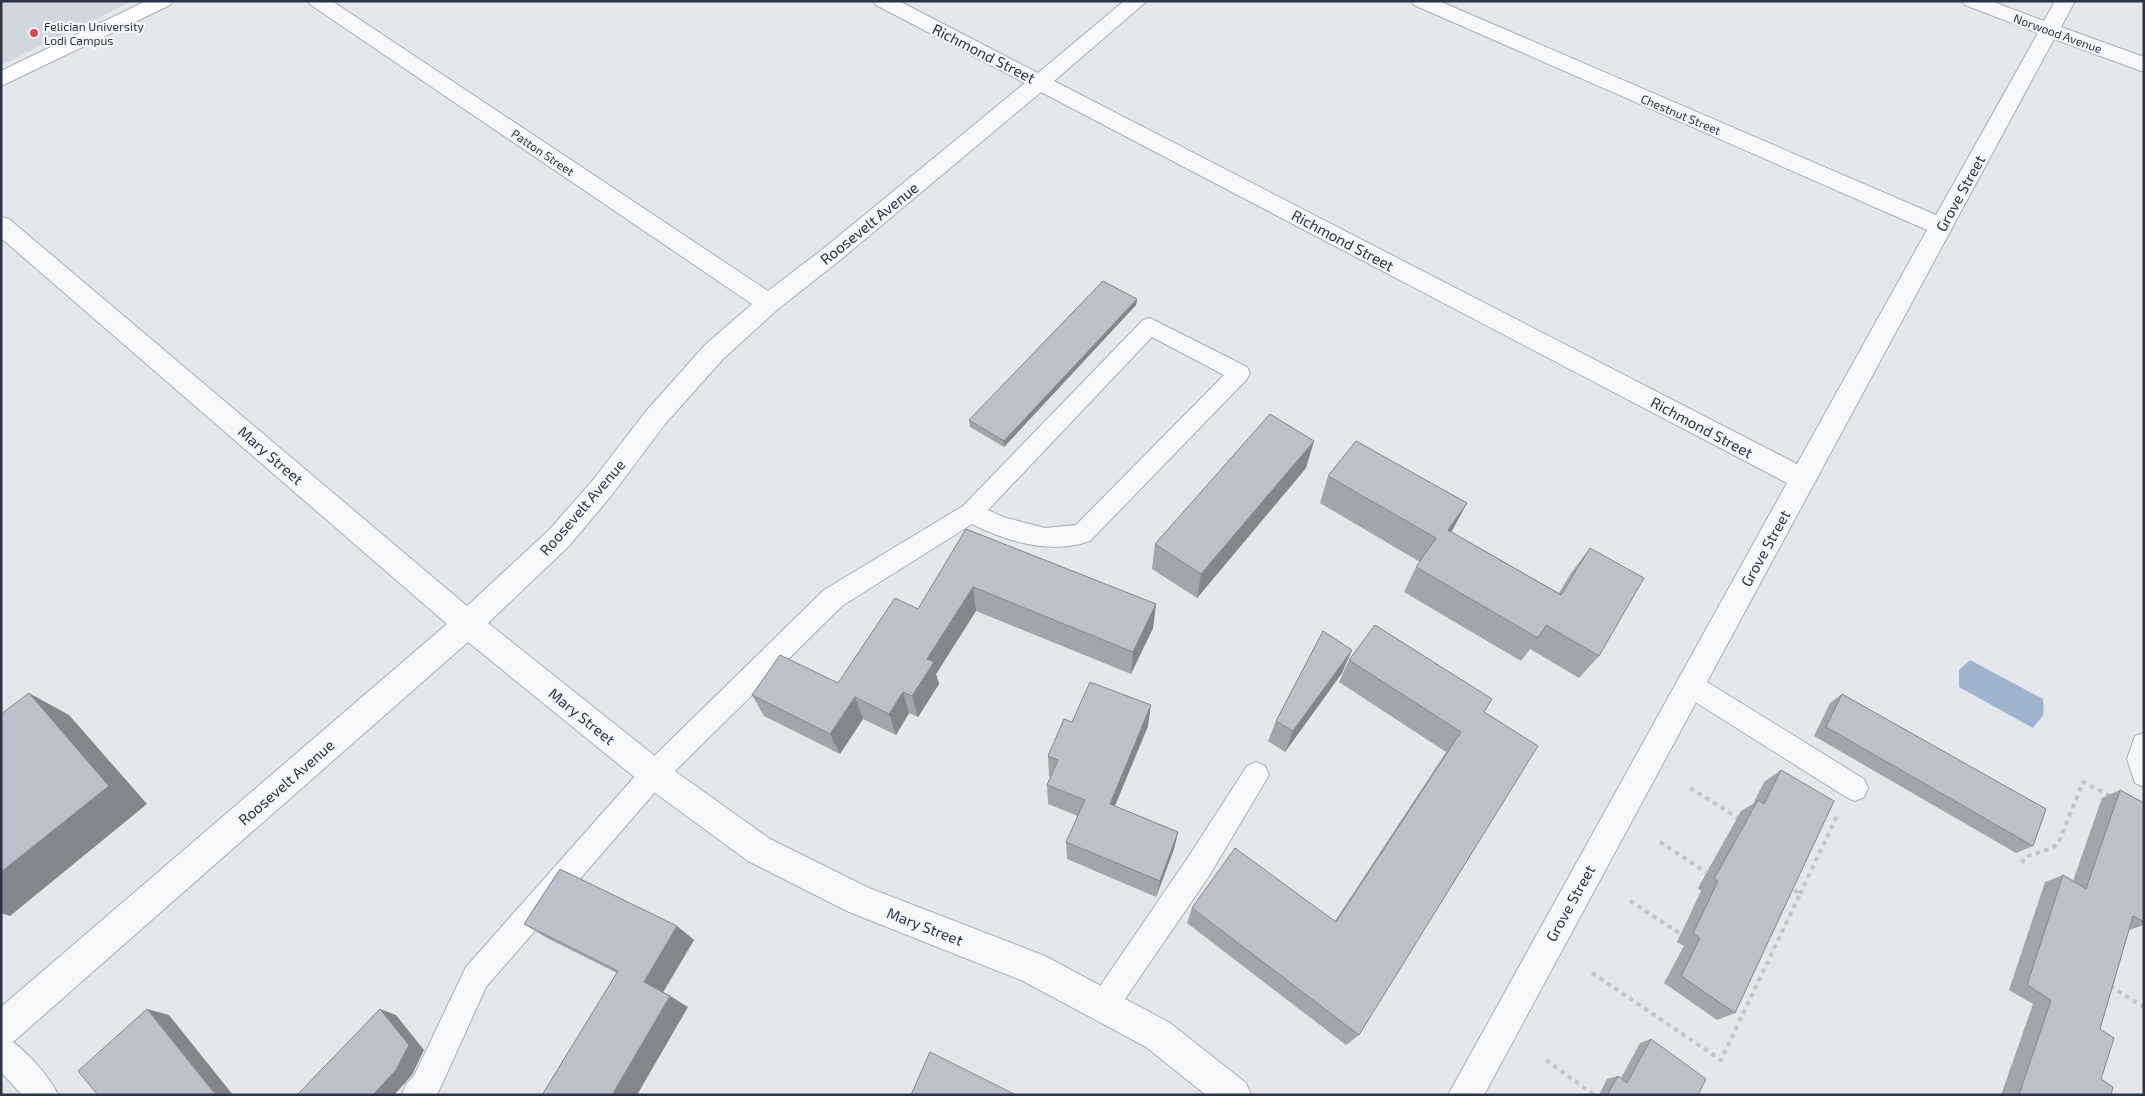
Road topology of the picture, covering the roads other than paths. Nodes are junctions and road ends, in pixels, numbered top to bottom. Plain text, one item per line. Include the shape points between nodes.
1 (163, 1) edge
2 (318, 1) edge
3 (883, 1) edge
4 (1137, 1) edge
5 (1421, 1) edge
6 (1972, 1) edge
7 (2065, 1) edge
8 (2049, 30) junction
9 (2144, 65) edge
10 (1, 80) edge
11 (1040, 81) junction
12 (1, 224) edge
13 (1941, 227) junction
14 (769, 303) junction
15 (1803, 479) junction
16 (971, 513) junction
17 (468, 624) junction
18 (1690, 685) junction
19 (2144, 745) edge
20 (654, 774) junction
21 (2144, 774) edge
22 (1256, 775) dead end
23 (1855, 788) dead end
24 (1104, 1005) junction
25 (1, 1030) edge
26 (1, 1050) edge
27 (43, 1095) edge
28 (417, 1095) edge
29 (1234, 1095) edge
30 (1465, 1095) edge

1 - 10 street
2 - 14 street, Patton Street
3 - 11 street, Richmond Street
4 - 11 street, Roosevelt Avenue
5 - 13 street, Chestnut Street
6 - 8 street, Norwood Avenue
7 - 8 street, Grove Street
8 - 9 street, Norwood Avenue
8 - 13 street, Grove Street
11 - 14 street, Roosevelt Avenue
11 - 15 street, Richmond Street
12 - 17 street, Mary Street
13 - 15 street, Grove Street
14 - 17 street, Roosevelt Avenue via 714,352 656,417 559,538
15 - 18 street, Grove Street
16 - 16 lane via 998,526 1045,538 1082,534 1239,373 1150,326
16 - 20 lane via 832,598
17 - 20 street, Mary Street
17 - 25 street, Roosevelt Avenue
18 - 23 lane
18 - 30 street, Grove Street
19 - 21 lane via 2140,759
20 - 24 street, Mary Street via 759,850 860,900 1033,968
20 - 28 lane via 476,977 425,1087
22 - 24 lane via 1199,866
24 - 29 street, Mary Street via 1158,1035
26 - 27 lane

